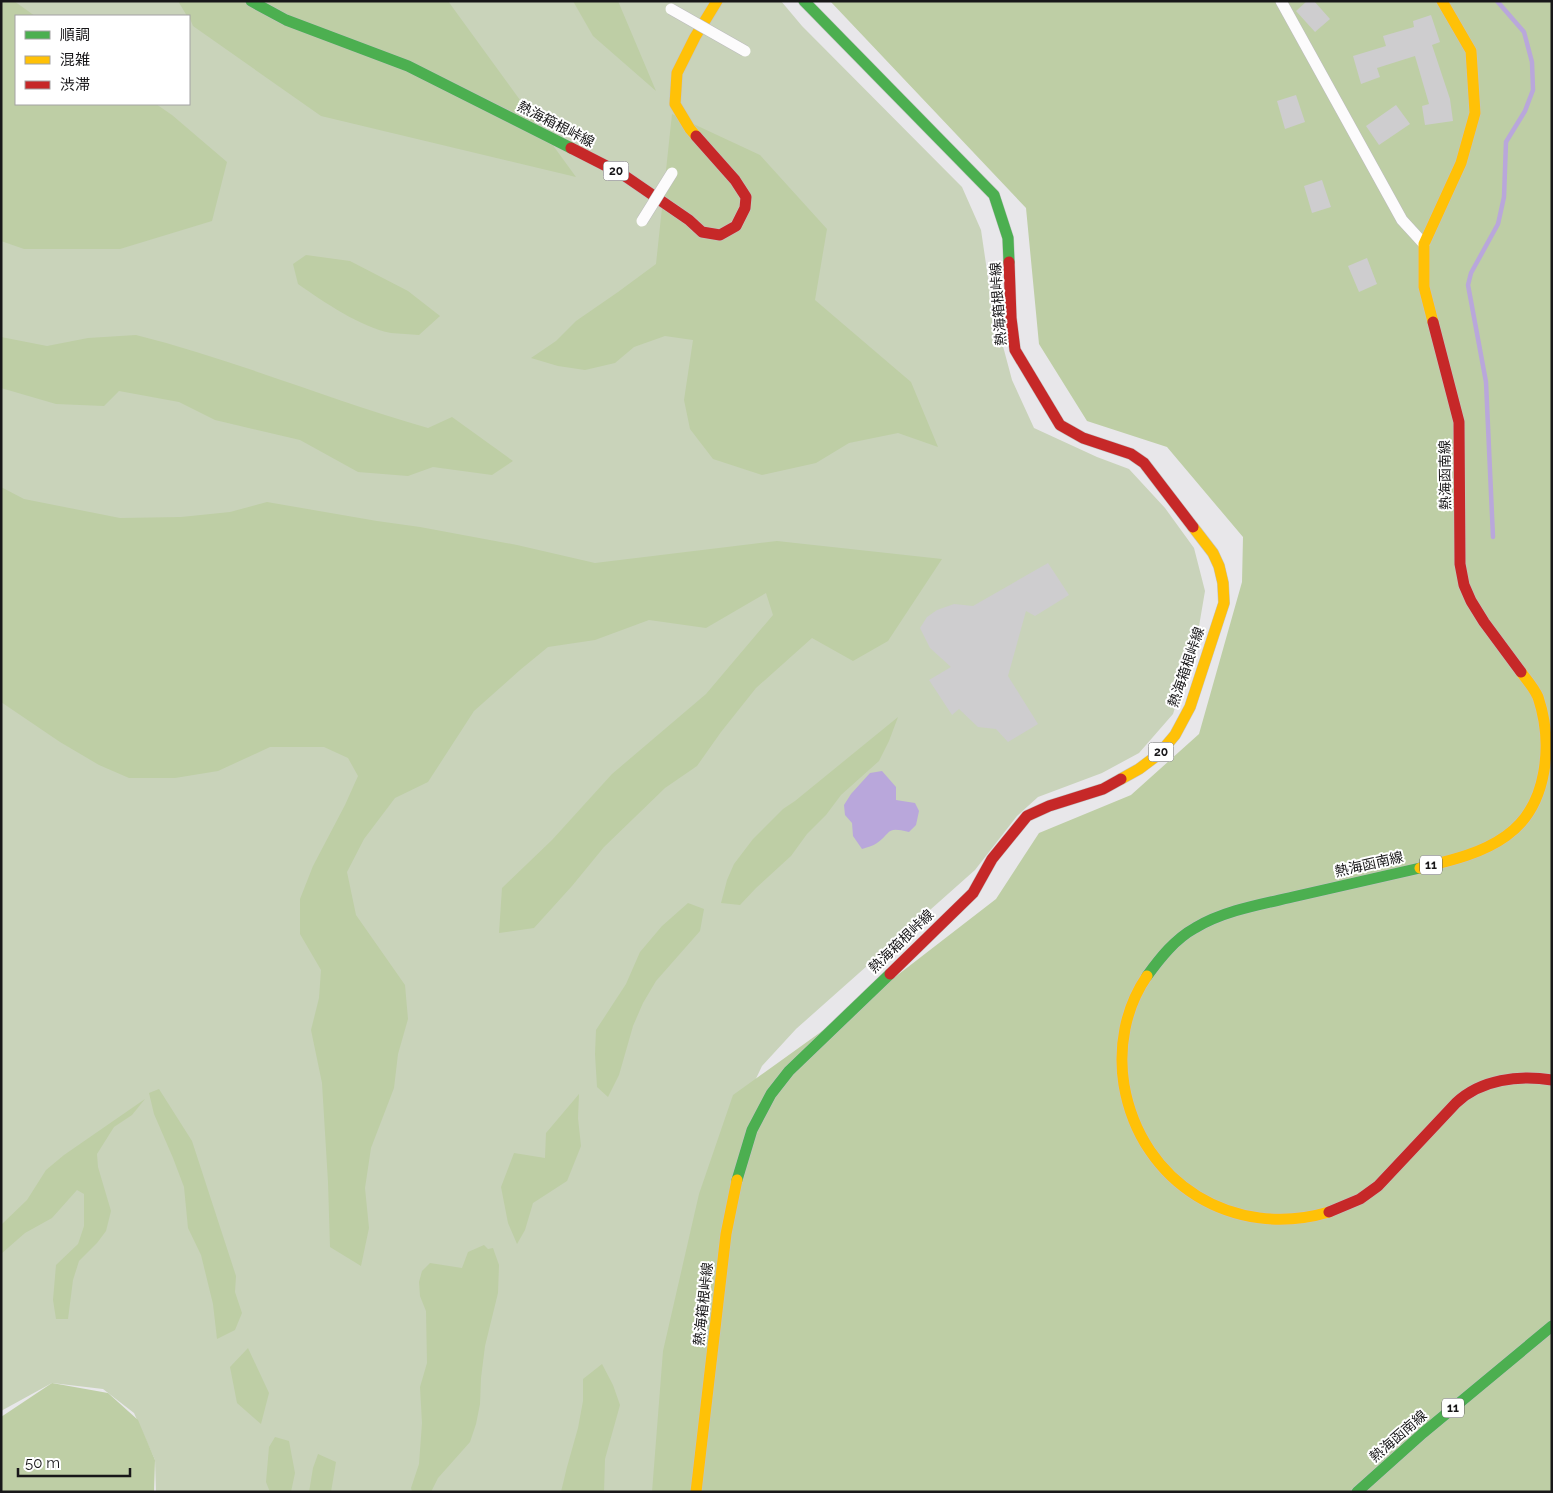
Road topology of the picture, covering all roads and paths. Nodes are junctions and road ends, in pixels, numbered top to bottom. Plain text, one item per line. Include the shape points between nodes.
1 (251, 1) edge
2 (717, 1) edge
3 (804, 1) edge
4 (1281, 1) edge
5 (1442, 1) edge
6 (671, 9) dead end
7 (745, 51) dead end
8 (672, 173) dead end
9 (642, 222) dead end
10 (1424, 244) junction
11 (1552, 1080) edge
12 (1552, 1326) edge
13 (696, 1492) edge
14 (1357, 1492) edge

1 - 2 main road, 熱海箱根峠線 / 20 via 286,20 408,66 622,174 702,232 720,235 736,226 745,208 746,196 690,129 675,104 677,73
3 - 13 main road, 熱海箱根峠線 / 20 via 994,195 1008,238 1015,350 1060,425 1083,438 1131,454 1144,464 1213,553 1225,586 1224,603 1190,707 1175,735 1159,754 1103,789 1027,816 992,859 973,893 788,1071 771,1094 752,1130 726,1234
4 - 10 street via 1402,220
5 - 10 main road, 熱海函南線 / 11 via 1471,51 1475,113 1461,163
6 - 7 street, bridge
8 - 9 street, bridge
10 - 11 main road, 熱海函南線 / 11 via 1424,288 1459,422 1460,564 1464,588 1536,693 1545,716 1549,740 1543,785 1517,827 1496,842 1460,857 1250,908 1202,924 1184,934 1154,966 1133,1001 1122,1043 1124,1093 1141,1139 1178,1184 1204,1201 1232,1213 1264,1219 1290,1219 1318,1217 1372,1192 1460,1098 1481,1086 1537,1077
12 - 14 main road, 熱海函南線 / 11

